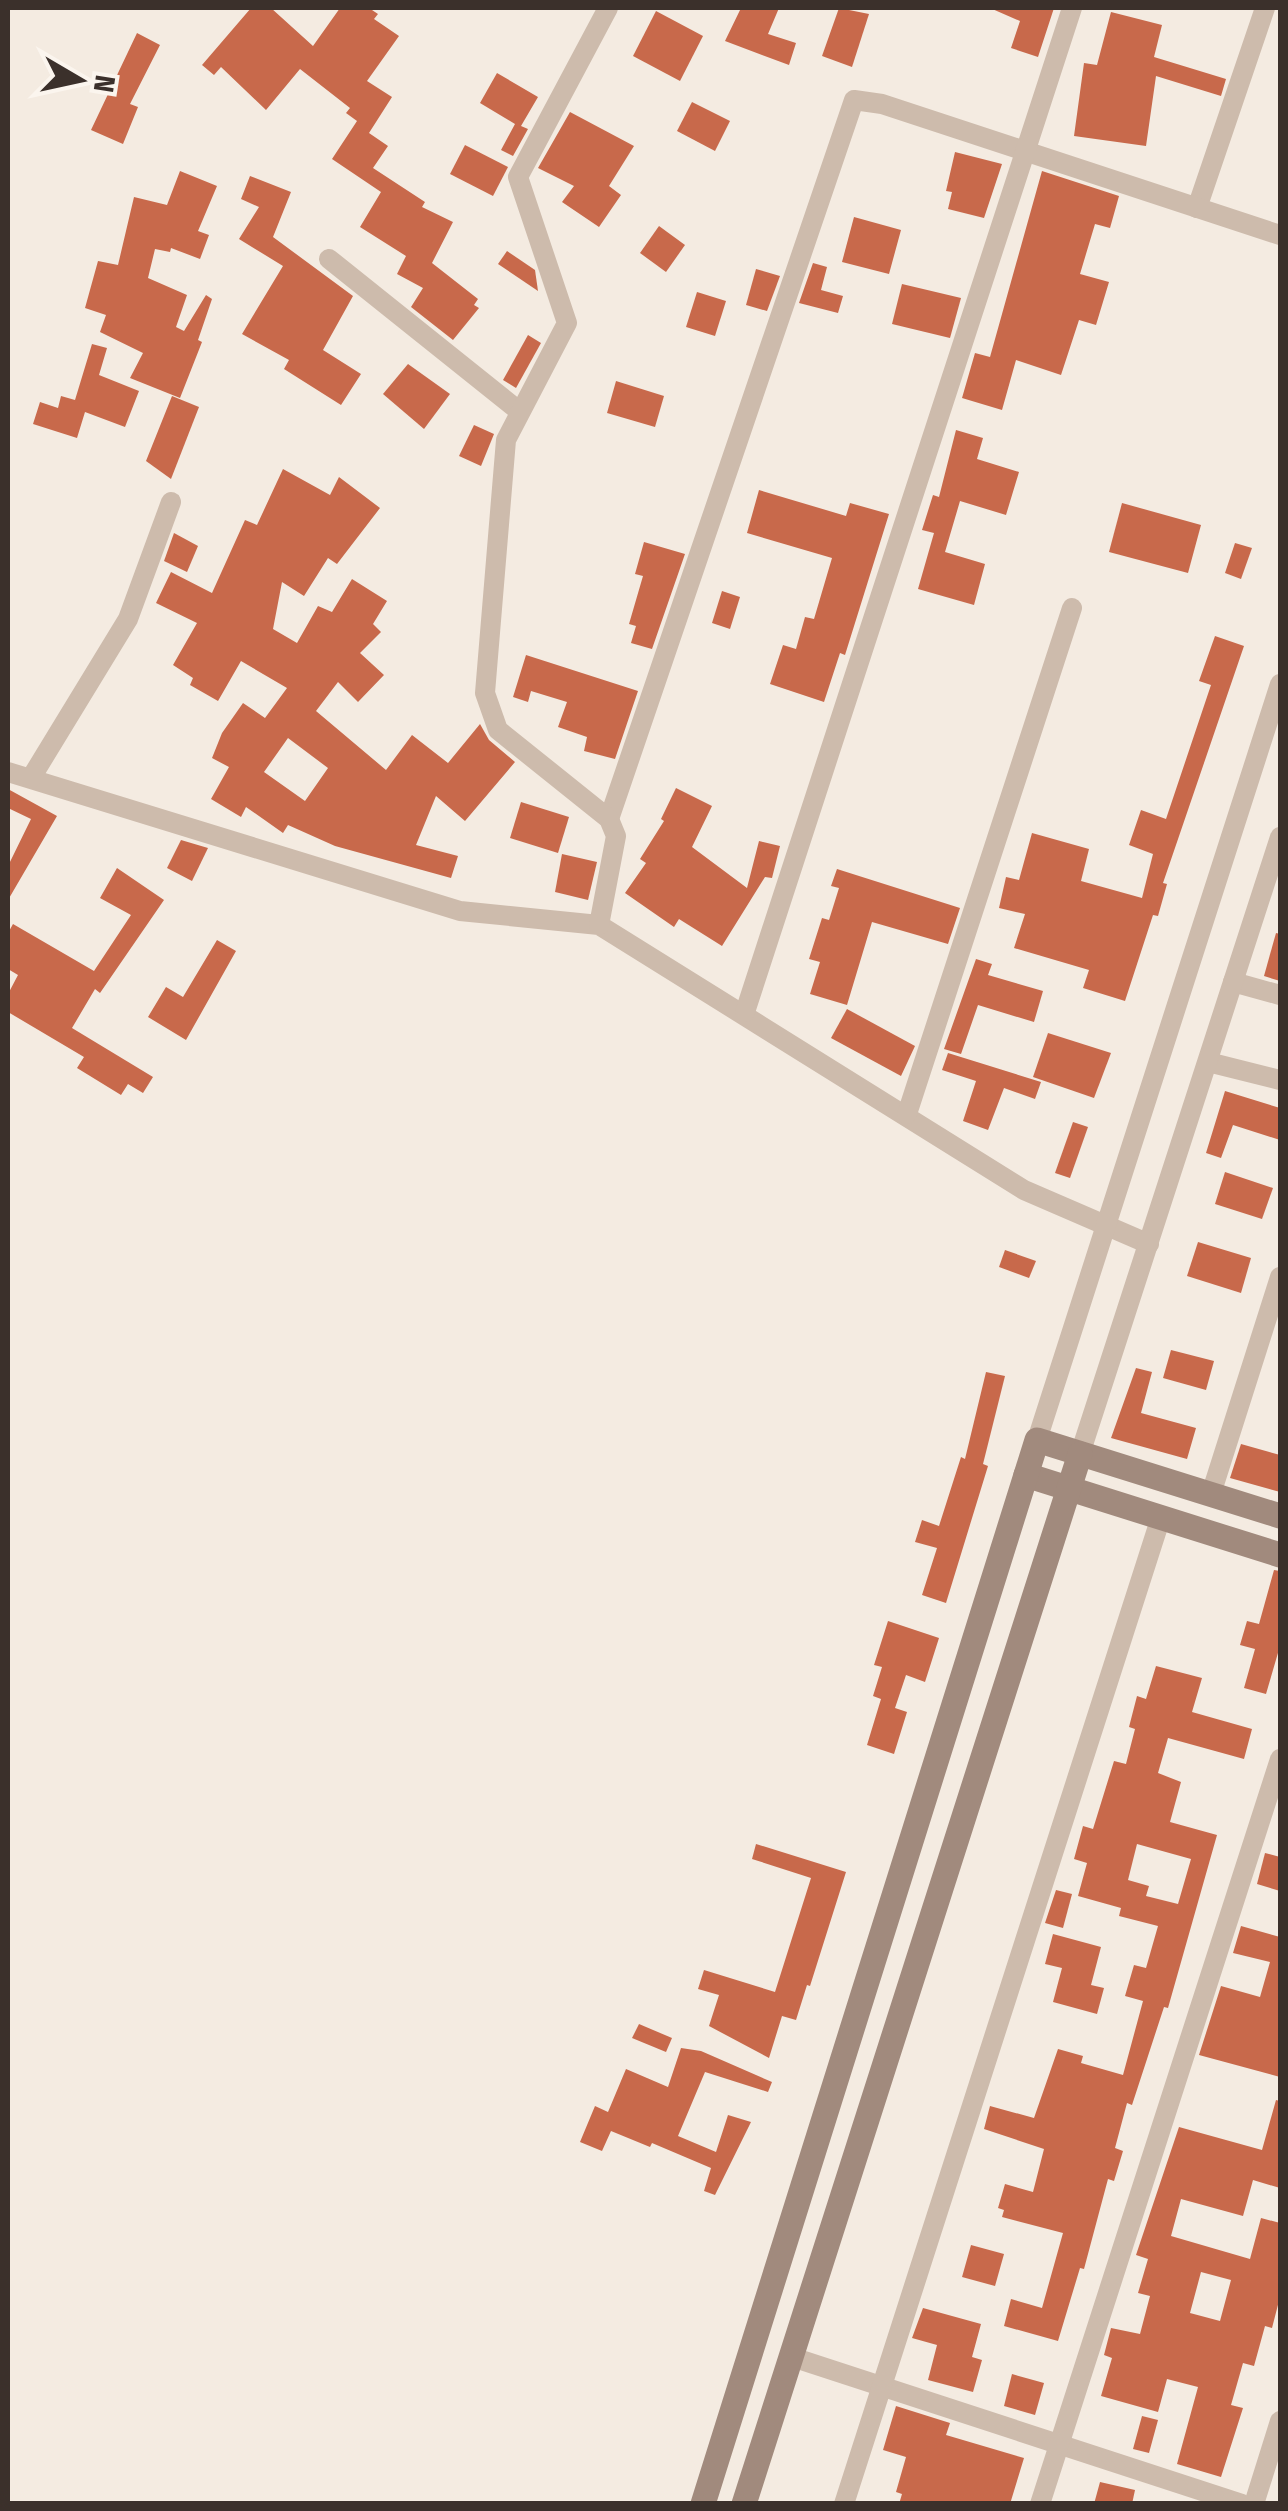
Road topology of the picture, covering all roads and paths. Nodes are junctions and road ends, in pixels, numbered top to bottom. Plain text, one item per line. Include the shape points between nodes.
1 (608, 8) edge
2 (1072, 8) edge
3 (1265, 8) edge
4 (1025, 151) junction
5 (1197, 208) junction
6 (1280, 235) edge
7 (329, 259) dead end
8 (518, 412) junction
9 (171, 502) dead end
10 (1072, 608) dead end
11 (1280, 684) edge
12 (8, 772) edge
13 (31, 778) junction
14 (610, 819) junction
15 (1280, 837) edge
16 (599, 925) junction
17 (1234, 982) junction
18 (1280, 995) edge
19 (746, 1012) junction
20 (1208, 1062) junction
21 (1280, 1080) edge
22 (907, 1114) junction
23 (1104, 1228) junction
24 (1148, 1244) junction
25 (1280, 1277) edge
26 (1037, 1440) junction
27 (1080, 1454) junction
28 (1026, 1475) junction
29 (1070, 1487) junction
30 (1211, 1494) junction
31 (1280, 1516) edge
32 (1161, 1517) junction
33 (1280, 1555) edge
34 (1280, 1758) edge
35 (792, 2357) junction
36 (882, 2387) junction
37 (1280, 2421) edge
38 (1059, 2443) junction
39 (702, 2504) edge
40 (744, 2504) edge
41 (844, 2504) edge
42 (1040, 2504) edge
43 (1242, 2504) edge
44 (1254, 2504) edge

1 - 8 street via 518,178 567,323
2 - 4 street
3 - 5 street
4 - 5 street
4 - 14 street via 854,100
4 - 19 street
5 - 6 street
7 - 8 street
8 - 14 street via 506,440 486,693 498,730
9 - 13 street via 128,619
10 - 22 street
11 - 23 street
12 - 13 street
13 - 16 street via 460,910
14 - 16 street via 616,836
15 - 17 street
16 - 19 street
17 - 18 street
17 - 20 street
19 - 22 street
20 - 21 street
20 - 24 street
22 - 23 street via 1024,1190
23 - 24 street
23 - 26 street
24 - 27 street
25 - 30 street
26 - 27 street
26 - 28 street
27 - 29 street
27 - 30 street
28 - 29 street
28 - 39 street
29 - 32 street
29 - 35 street
30 - 31 street
32 - 33 street
32 - 36 street
34 - 38 street
35 - 36 street
35 - 40 street
36 - 38 street
36 - 41 street
37 - 44 street
38 - 42 street
38 - 43 street

